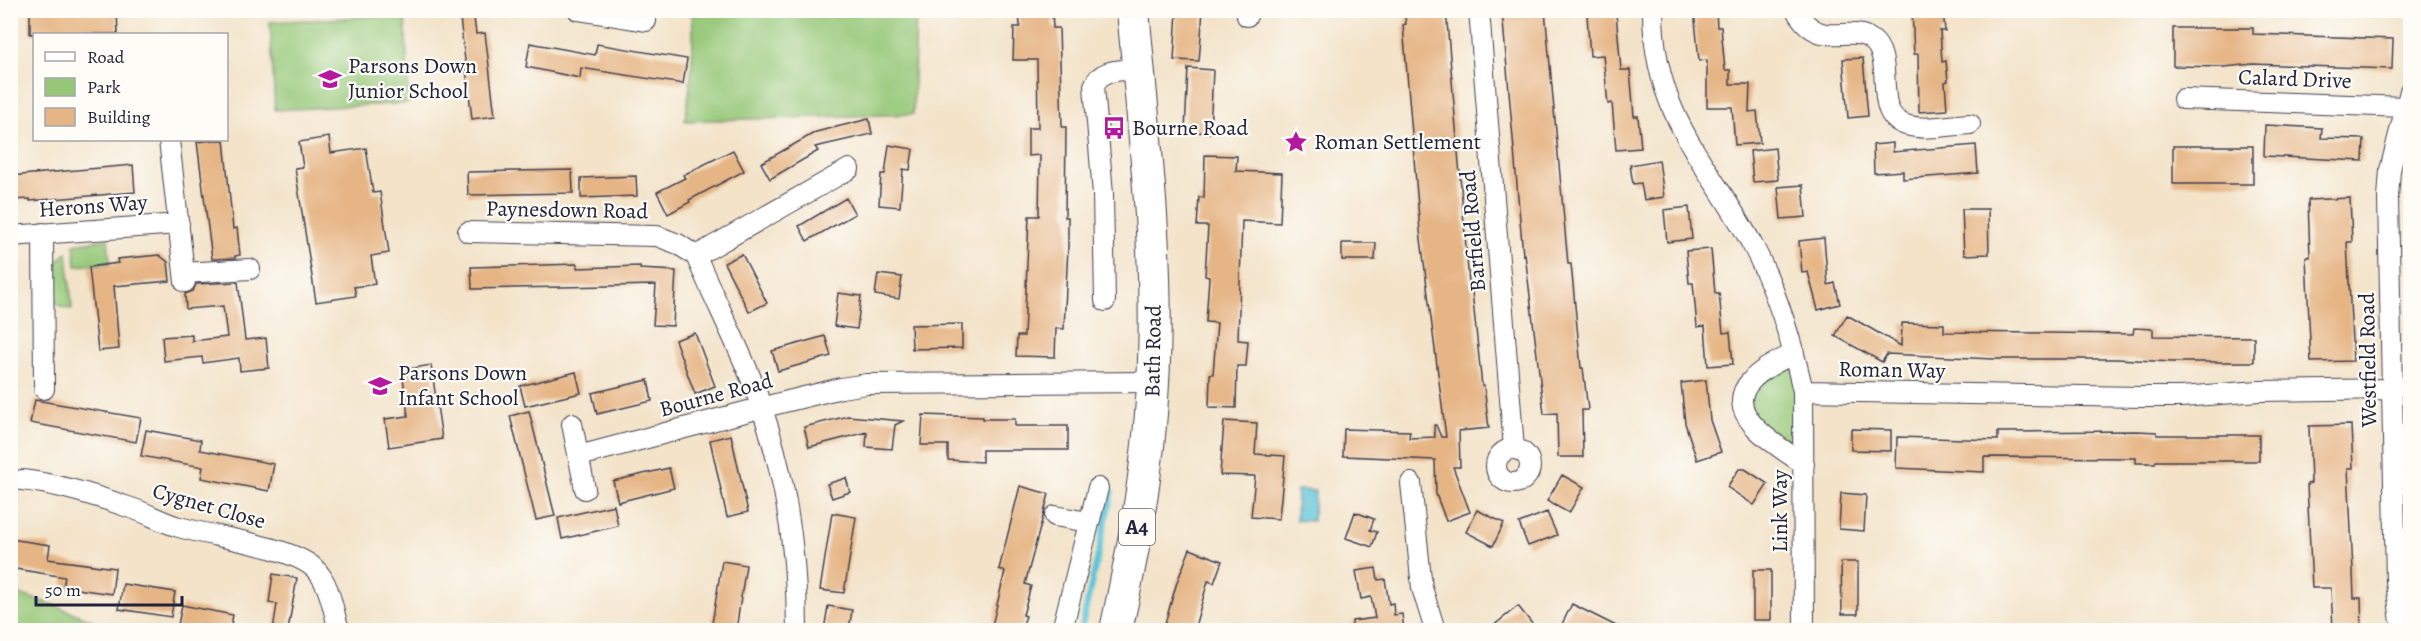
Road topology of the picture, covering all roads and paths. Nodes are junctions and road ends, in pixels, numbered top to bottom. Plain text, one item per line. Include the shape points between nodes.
1 (1133, 10) edge
2 (1479, 10) edge
3 (1653, 10) edge
4 (1796, 10) edge
5 (590, 12) edge
6 (646, 21) dead end
7 (1138, 69) junction
8 (2183, 99) dead end
9 (2408, 99) edge
10 (1970, 124) dead end
11 (169, 141) edge
12 (849, 169) dead end
13 (178, 224) junction
14 (468, 232) dead end
15 (43, 233) junction
16 (10, 236) edge
17 (696, 256) junction
18 (250, 269) dead end
19 (1105, 301) dead end
20 (1794, 353) junction
21 (1154, 382) junction
22 (44, 389) dead end
23 (2393, 389) junction
24 (1803, 392) junction
25 (760, 408) junction
26 (572, 424) dead end
27 (1514, 449) dead end
28 (579, 456) junction
29 (1804, 464) junction
30 (22, 480) dead end
31 (1411, 483) dead end
32 (1098, 488) dead end
33 (585, 489) dead end
34 (2403, 491) edge
35 (1055, 516) dead end
36 (1088, 522) junction
37 (339, 630) edge
38 (797, 630) edge
39 (1062, 630) edge
40 (1116, 630) edge
41 (1435, 630) edge
42 (1804, 630) edge
43 (2402, 630) edge

1 - 7 main road, Bath Road / A4
2 - 27 street, Barfield Road
3 - 20 street via 1661,73 1674,112 1754,248
4 - 10 street via 1804,25 1814,31 1870,39 1878,47 1886,99 1893,116 1905,125 1925,128
5 - 6 street
7 - 19 street via 1106,73 1094,86 1103,194
7 - 21 main road, Bath Road / A4 via 1154,268
8 - 9 street, Calard Drive
9 - 23 street, Westfield Road via 2390,170 2388,198
11 - 13 street, Herons Way
12 - 17 street
13 - 15 street, Herons Way
13 - 18 street, Herons Way via 185,278
14 - 17 street, Paynesdown Road via 657,236
15 - 16 street, Herons Way
15 - 22 street
17 - 25 street
20 - 24 street
20 - 29 street via 1751,380 1742,402 1745,416 1757,430
21 - 25 street, Bourne Road via 867,384
21 - 40 main road, Bath Road / A4 via 1142,498
23 - 24 street, Roman Way via 2150,397
23 - 34 street, Westfield Road
24 - 29 street, Link Way
25 - 28 street, Bourne Road
25 - 38 street via 780,470 790,522
26 - 28 street
28 - 33 street
29 - 42 street, Link Way
30 - 37 street, Cygnet Close via 73,489 179,527 303,560 316,569 326,586
31 - 41 street via 1422,588
32 - 36 street
34 - 43 street, Westfield Road via 2397,602
35 - 36 street
36 - 39 street

